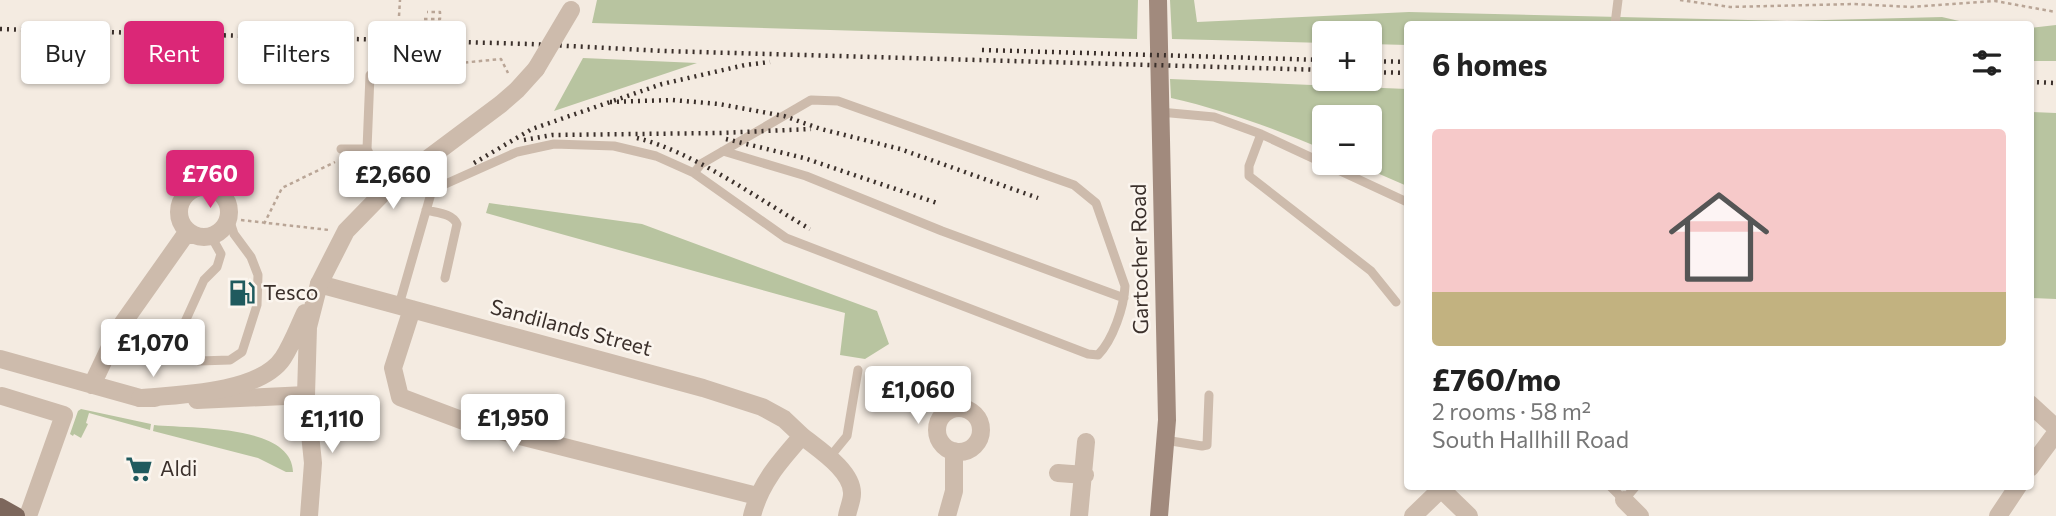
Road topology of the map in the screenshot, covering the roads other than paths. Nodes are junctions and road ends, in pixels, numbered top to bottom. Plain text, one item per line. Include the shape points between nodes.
1 (1157, 0) edge
2 (1618, 0) edge
3 (573, 5) edge
4 (1615, 21) edge
5 (370, 84) edge
6 (1160, 112) junction
7 (1261, 134) junction
8 (341, 149) dead end
9 (367, 149) junction
10 (723, 151) junction
11 (694, 173) junction
12 (386, 190) junction
13 (1404, 201) edge
14 (426, 210) junction
15 (229, 219) junction
16 (188, 231) junction
17 (211, 236) junction
18 (445, 278) dead end
19 (319, 284) junction
20 (1124, 298) junction
21 (1396, 302) dead end
22 (405, 307) junction
23 (0, 359) edge
24 (858, 370) dead end
25 (92, 385) junction
26 (306, 395) junction
27 (1209, 395) dead end
28 (2, 397) dead end
29 (140, 398) junction
30 (2034, 408) edge
31 (2056, 430) edge
32 (802, 436) junction
33 (1165, 440) junction
34 (1086, 442) dead end
35 (954, 451) dead end
36 (829, 458) junction
37 (2034, 462) edge
38 (1058, 472) dead end
39 (1085, 475) junction
40 (1437, 490) edge
41 (1441, 490) edge
42 (1614, 490) edge
43 (1632, 490) edge
44 (2015, 490) edge
45 (757, 496) junction
46 (1623, 500) junction
47 (0, 507) edge
48 (16, 516) edge
49 (28, 516) edge
50 (309, 516) edge
51 (752, 516) edge
52 (847, 516) edge
53 (947, 516) edge
54 (1079, 516) edge
55 (1159, 516) edge
56 (1413, 516) edge
57 (1469, 516) edge
58 (1640, 516) edge
59 (1998, 516) edge

1 - 6 main road, Gartocher Road
2 - 4 lane
3 - 12 street, bridge via 536,69 517,90
5 - 9 lane
6 - 7 lane via 1214,117
6 - 33 main road, Gartocher Road
7 - 13 lane
7 - 21 lane via 1249,176 1371,271
8 - 9 lane
9 - 12 lane
10 - 11 lane
10 - 20 lane via 806,176
10 - 20 lane via 811,100 838,101 1074,185 1096,203 1125,286
11 - 14 lane via 656,156 614,146 554,144 517,152 432,190
11 - 20 lane via 786,238 1088,354 1098,355 1107,345
12 - 19 street via 346,231
14 - 18 lane via 447,215 457,224
14 - 22 lane
15 - 16 street via 223,193 209,186 194,188 180,204 180,219
15 - 17 street
15 - 17 lane via 258,275 257,305 242,352 230,360 199,361 185,355 179,335 204,280 217,267 221,254
16 - 17 street
16 - 25 street via 118,330
19 - 22 street, Sandilands Street
19 - 26 street via 308,327
19 - 29 street via 282,359 264,374 238,386
22 - 32 street, Sandilands Street via 715,391 762,407
22 - 45 street via 393,368 400,397 470,423
23 - 25 street
24 - 36 lane via 847,436
25 - 29 street
26 - 29 street
26 - 50 street via 313,463
27 - 33 lane via 1207,445
28 - 49 street via 65,412
30 - 31 street
31 - 37 street
32 - 36 street, Sandilands Street
32 - 45 street
33 - 55 main road, Gartocher Road
34 - 39 street
35 - 53 street via 954,491
36 - 52 street, Sandilands Street via 849,478 852,494
38 - 39 street
39 - 54 street
40 - 56 street
41 - 57 street
42 - 46 lane
43 - 46 lane
44 - 59 street
45 - 51 street
46 - 58 street
47 - 48 main road

